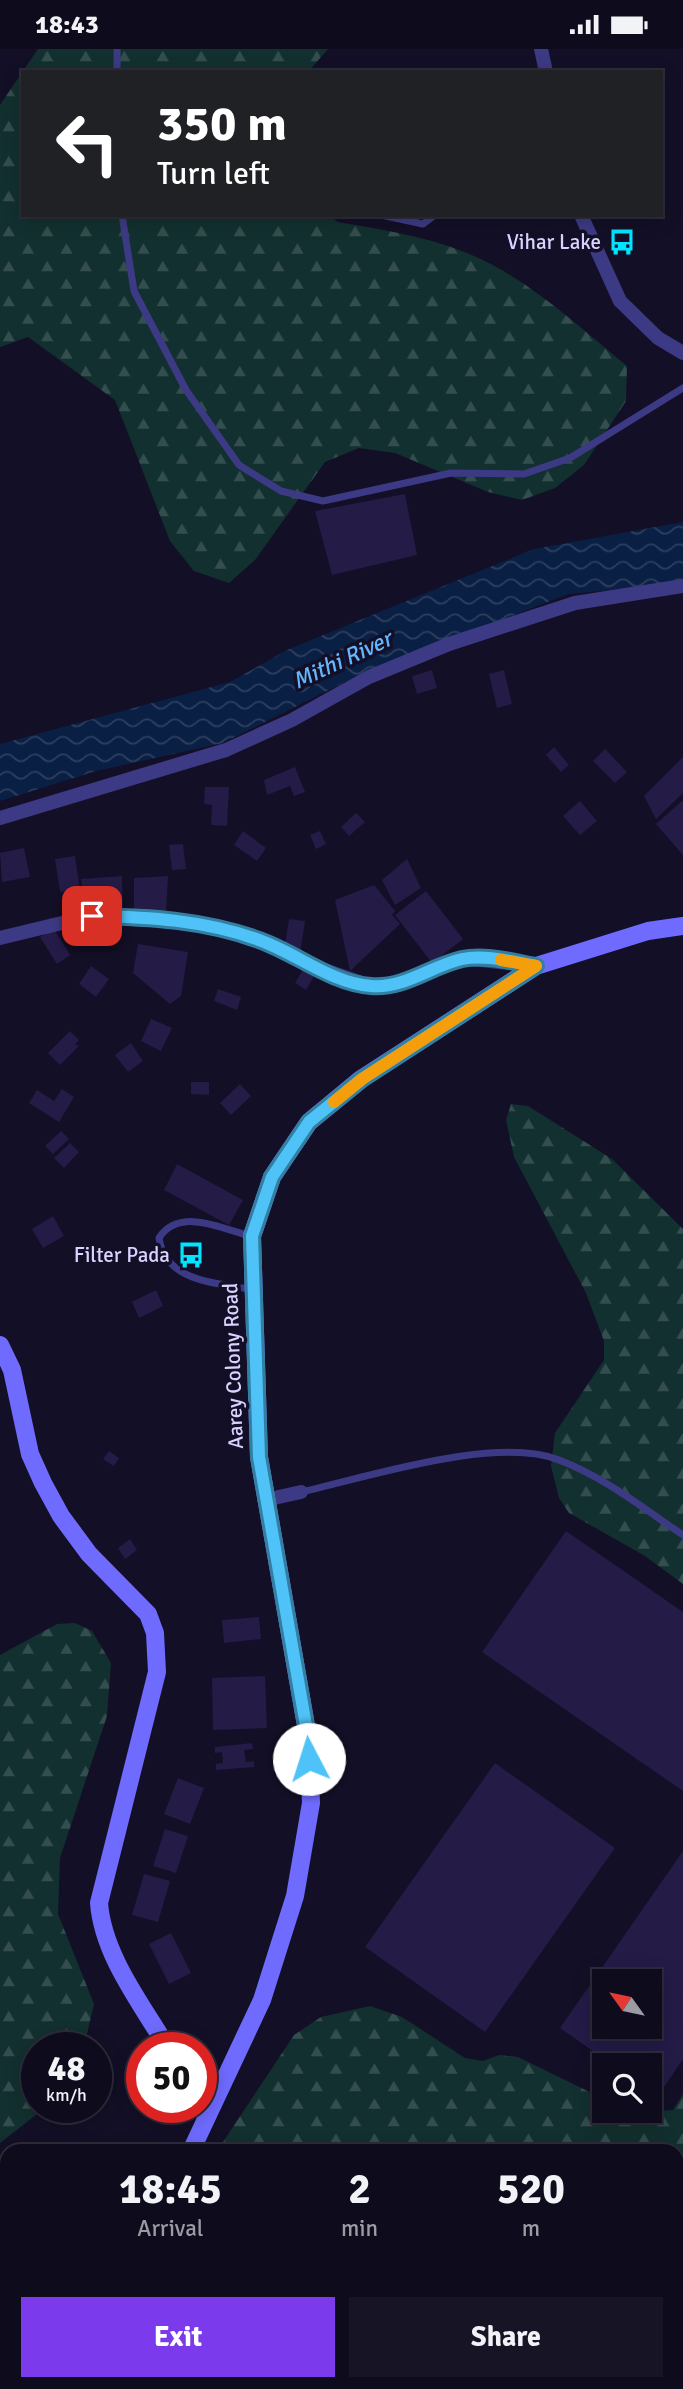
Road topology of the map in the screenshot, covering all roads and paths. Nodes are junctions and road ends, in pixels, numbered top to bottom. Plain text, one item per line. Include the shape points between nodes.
1 (117, 49) edge
2 (541, 49) edge
3 (117, 70) edge
4 (546, 70) edge
5 (122, 217) edge
6 (391, 217) edge
7 (432, 217) edge
8 (582, 217) edge
9 (683, 353) edge
10 (683, 388) edge
11 (683, 586) edge
12 (0, 818) edge
13 (683, 926) edge
14 (0, 938) edge
15 (536, 966) junction
16 (252, 1236) junction
17 (254, 1290) junction
18 (0, 1345) edge
19 (300, 1492) joint
20 (265, 1500) junction
21 (683, 1535) edge
22 (158, 2032) edge
23 (217, 2085) edge
24 (200, 2123) edge
25 (193, 2144) edge

1 - 3 lane
2 - 4 street
5 - 10 lane via 134,291 186,390 239,465 281,491 323,501 451,473 524,474 570,458
6 - 7 lane via 423,224
8 - 9 street via 620,301 658,338
11 - 12 street via 575,603 449,645 369,677 226,750
13 - 15 main road, Aarey Colony Road via 648,931
14 - 15 street via 92,916 154,917 260,940 316,967 371,986 392,986 463,958
15 - 16 main road, Aarey Colony Road via 362,1079 309,1122 272,1177
16 - 17 main road, Aarey Colony Road
16 - 17 lane via 182,1220 167,1226 159,1238 161,1254 181,1274
17 - 20 main road, Aarey Colony Road via 259,1457
18 - 22 main road via 12,1370 30,1454 61,1516 89,1555 148,1614 155,1633 157,1672 99,1903 101,1924 117,1962
19 - 20 street
19 - 21 lane via 487,1451 527,1452 557,1458 593,1475
20 - 23 main road, Aarey Colony Road via 308,1737 311,1803 295,1896 262,2000
24 - 25 main road, Aarey Colony Road

